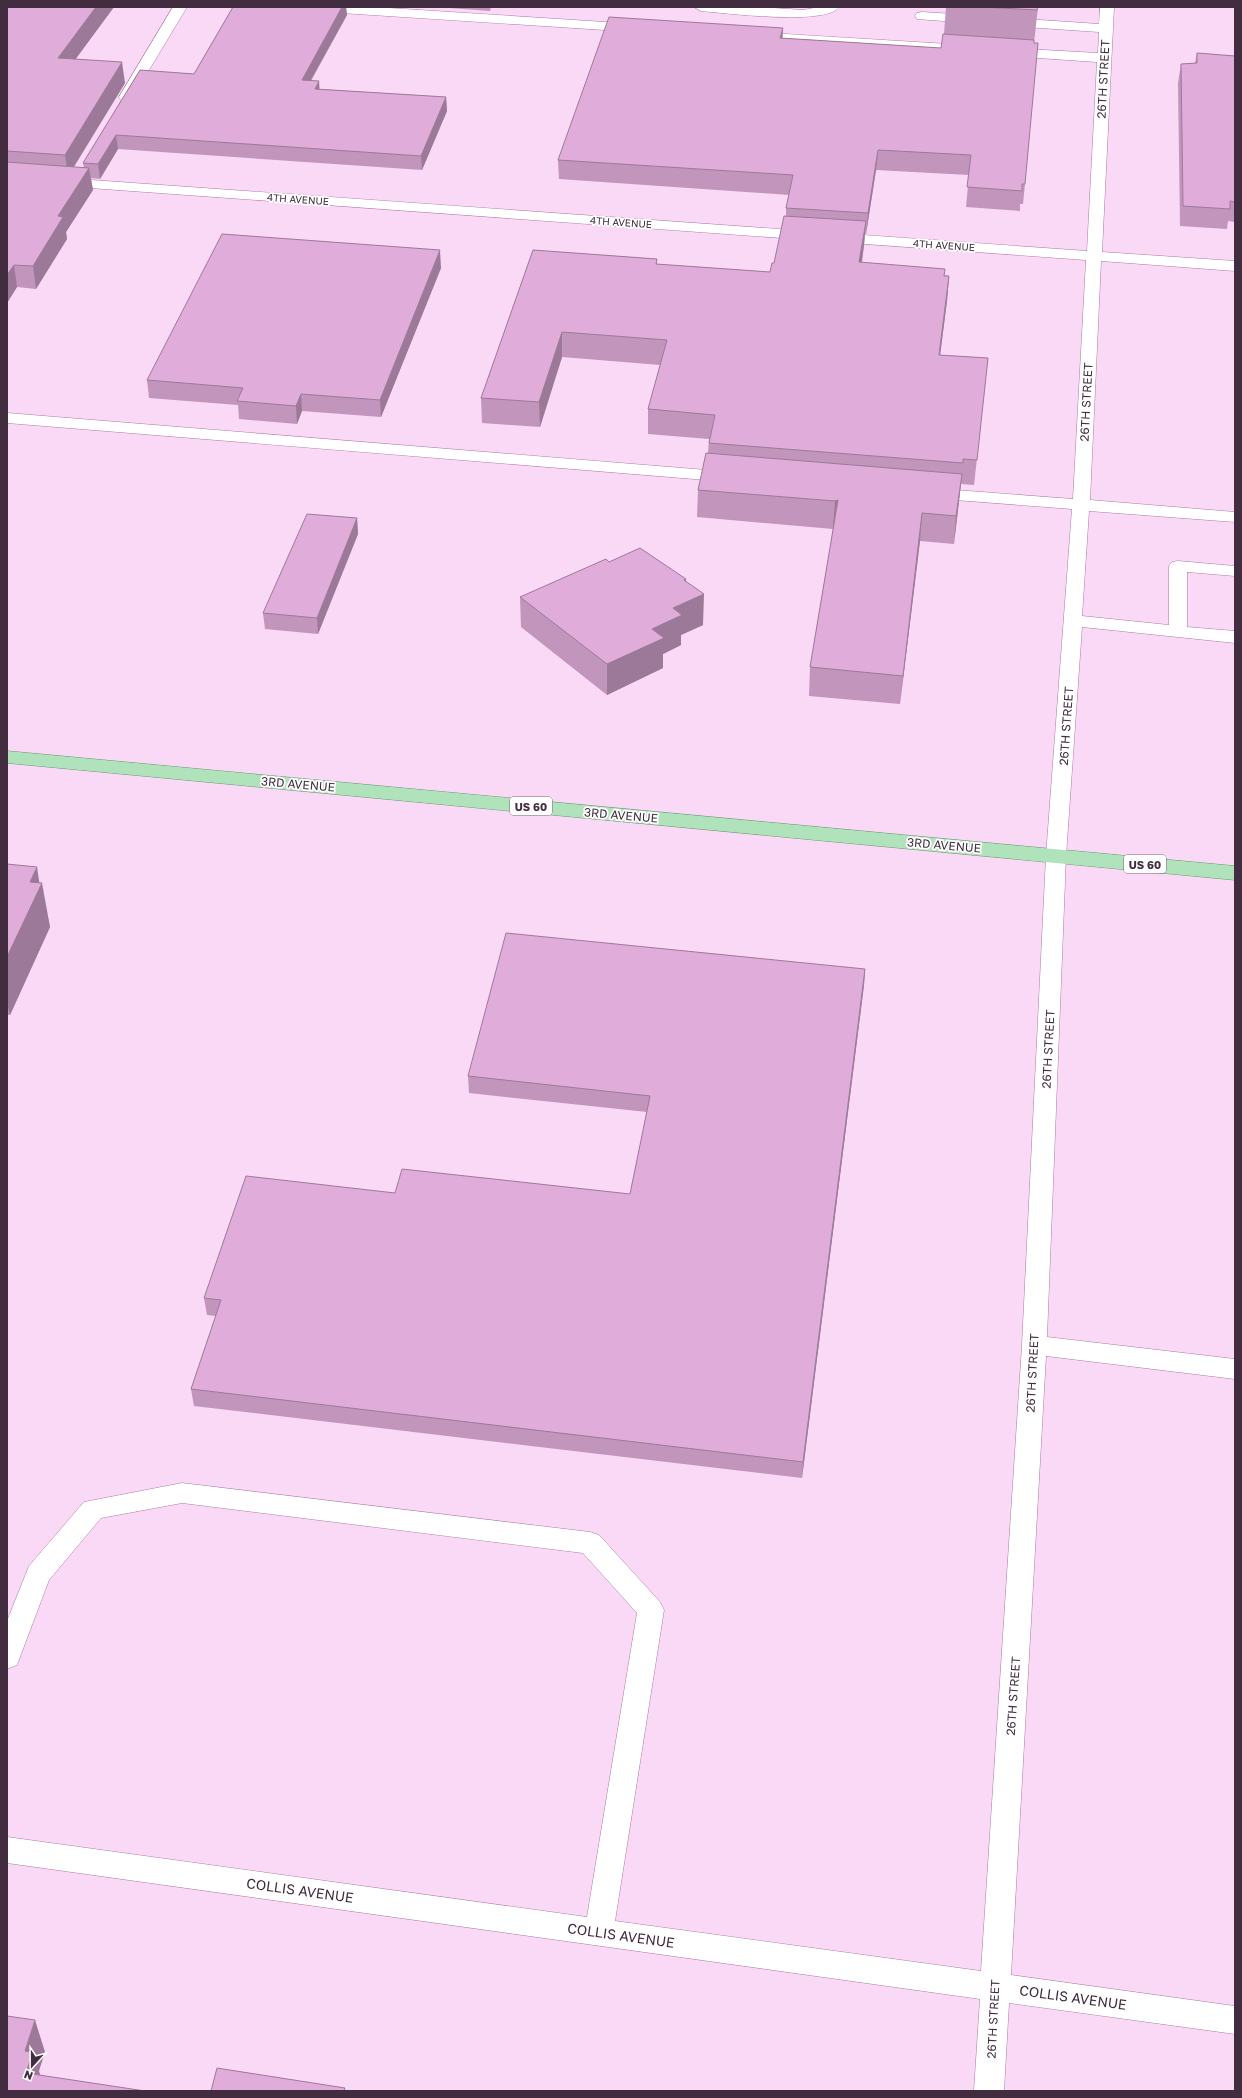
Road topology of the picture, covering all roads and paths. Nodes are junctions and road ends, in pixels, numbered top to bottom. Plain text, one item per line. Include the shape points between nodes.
1 (180, 7) edge
2 (310, 7) edge
3 (701, 7) edge
4 (832, 7) edge
5 (1107, 7) edge
6 (922, 16) dead end
7 (970, 19) dead end
8 (1025, 23) dead end
9 (1106, 28) junction
10 (650, 29) edge
11 (738, 35) edge
12 (975, 50) edge
13 (998, 52) edge
14 (1104, 58) junction
15 (118, 108) edge
16 (83, 168) edge
17 (7, 178) edge
18 (73, 183) junction
19 (1094, 256) junction
20 (1235, 266) edge
21 (7, 418) edge
22 (746, 478) edge
23 (913, 491) edge
24 (1082, 505) junction
25 (1235, 518) edge
26 (1235, 571) edge
27 (1073, 621) junction
28 (1178, 632) junction
29 (1235, 637) edge
30 (7, 757) edge
31 (1056, 856) junction
32 (1235, 873) edge
33 (1034, 1345) junction
34 (1235, 1369) edge
35 (7, 1657) edge
36 (7, 1850) edge
37 (599, 1931) junction
38 (994, 1987) junction
39 (1235, 2020) edge
40 (989, 2091) edge

1 - 15 street
2 - 10 street
3 - 4 street via 803,14
5 - 9 street, 26TH STREET
6 - 7 street
8 - 9 street
9 - 14 street, 26TH STREET
11 - 12 street
13 - 14 street
14 - 19 street, 26TH STREET
16 - 18 street
17 - 18 street, 4TH AVENUE
18 - 19 street, 4TH AVENUE
19 - 20 street, 4TH AVENUE
19 - 24 street, 26TH STREET
21 - 22 street
23 - 24 street
24 - 25 street
24 - 27 street, 26TH STREET
26 - 28 street via 1178,566
27 - 28 street
27 - 31 street, 26TH STREET
28 - 29 street
30 - 31 main road, 3RD AVENUE / US 60
31 - 32 main road, 3RD AVENUE / US 60
31 - 33 street, 26TH STREET
33 - 34 street
33 - 38 street, 26TH STREET
35 - 37 street via 38,1574 93,1508 182,1493 590,1543 651,1610
36 - 37 street, COLLIS AVENUE
37 - 38 street, COLLIS AVENUE
38 - 39 street, COLLIS AVENUE
38 - 40 street, 26TH STREET

